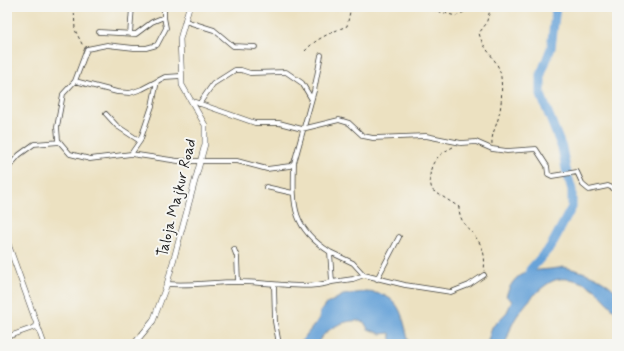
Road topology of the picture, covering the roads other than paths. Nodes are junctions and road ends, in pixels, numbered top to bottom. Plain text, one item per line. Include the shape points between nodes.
1 (132, 7) edge
2 (164, 7) edge
3 (189, 7) edge
4 (164, 17) junction
5 (186, 21) junction
6 (99, 32) dead end
7 (130, 34) junction
8 (254, 47) dead end
9 (321, 55) dead end
10 (182, 76) junction
11 (75, 81) junction
12 (157, 81) junction
13 (312, 98) junction
14 (192, 101) junction
15 (199, 104) junction
16 (106, 114) dead end
17 (302, 129) junction
18 (140, 141) junction
19 (60, 142) junction
20 (131, 154) junction
21 (200, 161) junction
22 (294, 163) junction
23 (7, 169) edge
24 (266, 187) dead end
25 (617, 190) edge
26 (293, 193) junction
27 (399, 237) dead end
28 (7, 241) edge
29 (234, 249) dead end
30 (330, 252) junction
31 (364, 275) junction
32 (484, 275) road end
33 (377, 279) junction
34 (238, 282) junction
35 (332, 282) junction
36 (167, 284) junction
37 (274, 285) junction
38 (38, 326) junction
39 (7, 337) edge
40 (44, 344) edge
41 (134, 344) edge
42 (279, 344) edge

1 - 7 street
2 - 4 street
3 - 5 street, Taloja Majkur Road
4 - 7 street via 136,34
4 - 11 street via 166,28 157,45 146,48 107,45 87,49
5 - 8 street via 214,30 233,46
5 - 10 street, Taloja Majkur Road via 180,39
6 - 7 street
9 - 13 street
10 - 12 street via 165,77
10 - 14 street, Taloja Majkur Road via 182,85
11 - 12 street via 130,93
11 - 19 street via 63,94 56,128
12 - 18 street via 152,106
13 - 15 street via 302,83 286,72 250,73 241,70 230,73 213,84
13 - 17 street
14 - 15 street
14 - 21 street, Taloja Majkur Road via 205,125 205,144
15 - 17 street via 255,123 280,123
16 - 18 street via 117,126
17 - 22 street
17 - 25 street via 339,120 349,123 362,136 372,138 426,136 462,143 476,142 507,152 536,149 547,166 548,174 556,177 574,171 589,190 608,186
18 - 20 street
19 - 20 street via 70,154 90,159
19 - 23 street via 34,144 19,155
20 - 21 street via 178,161
21 - 22 street via 237,161 267,169 290,166
21 - 36 street, Taloja Majkur Road
22 - 26 street
24 - 26 street
26 - 30 street via 294,209 307,233
27 - 33 street
28 - 38 street
29 - 34 street via 237,257
30 - 31 street via 352,263
30 - 35 street
31 - 33 street
31 - 35 street
32 - 33 street via 469,285 451,292
34 - 36 street
34 - 37 street
35 - 37 street via 318,286
36 - 41 street, Taloja Majkur Road via 153,321
37 - 42 street via 274,309
38 - 39 street
38 - 40 street

